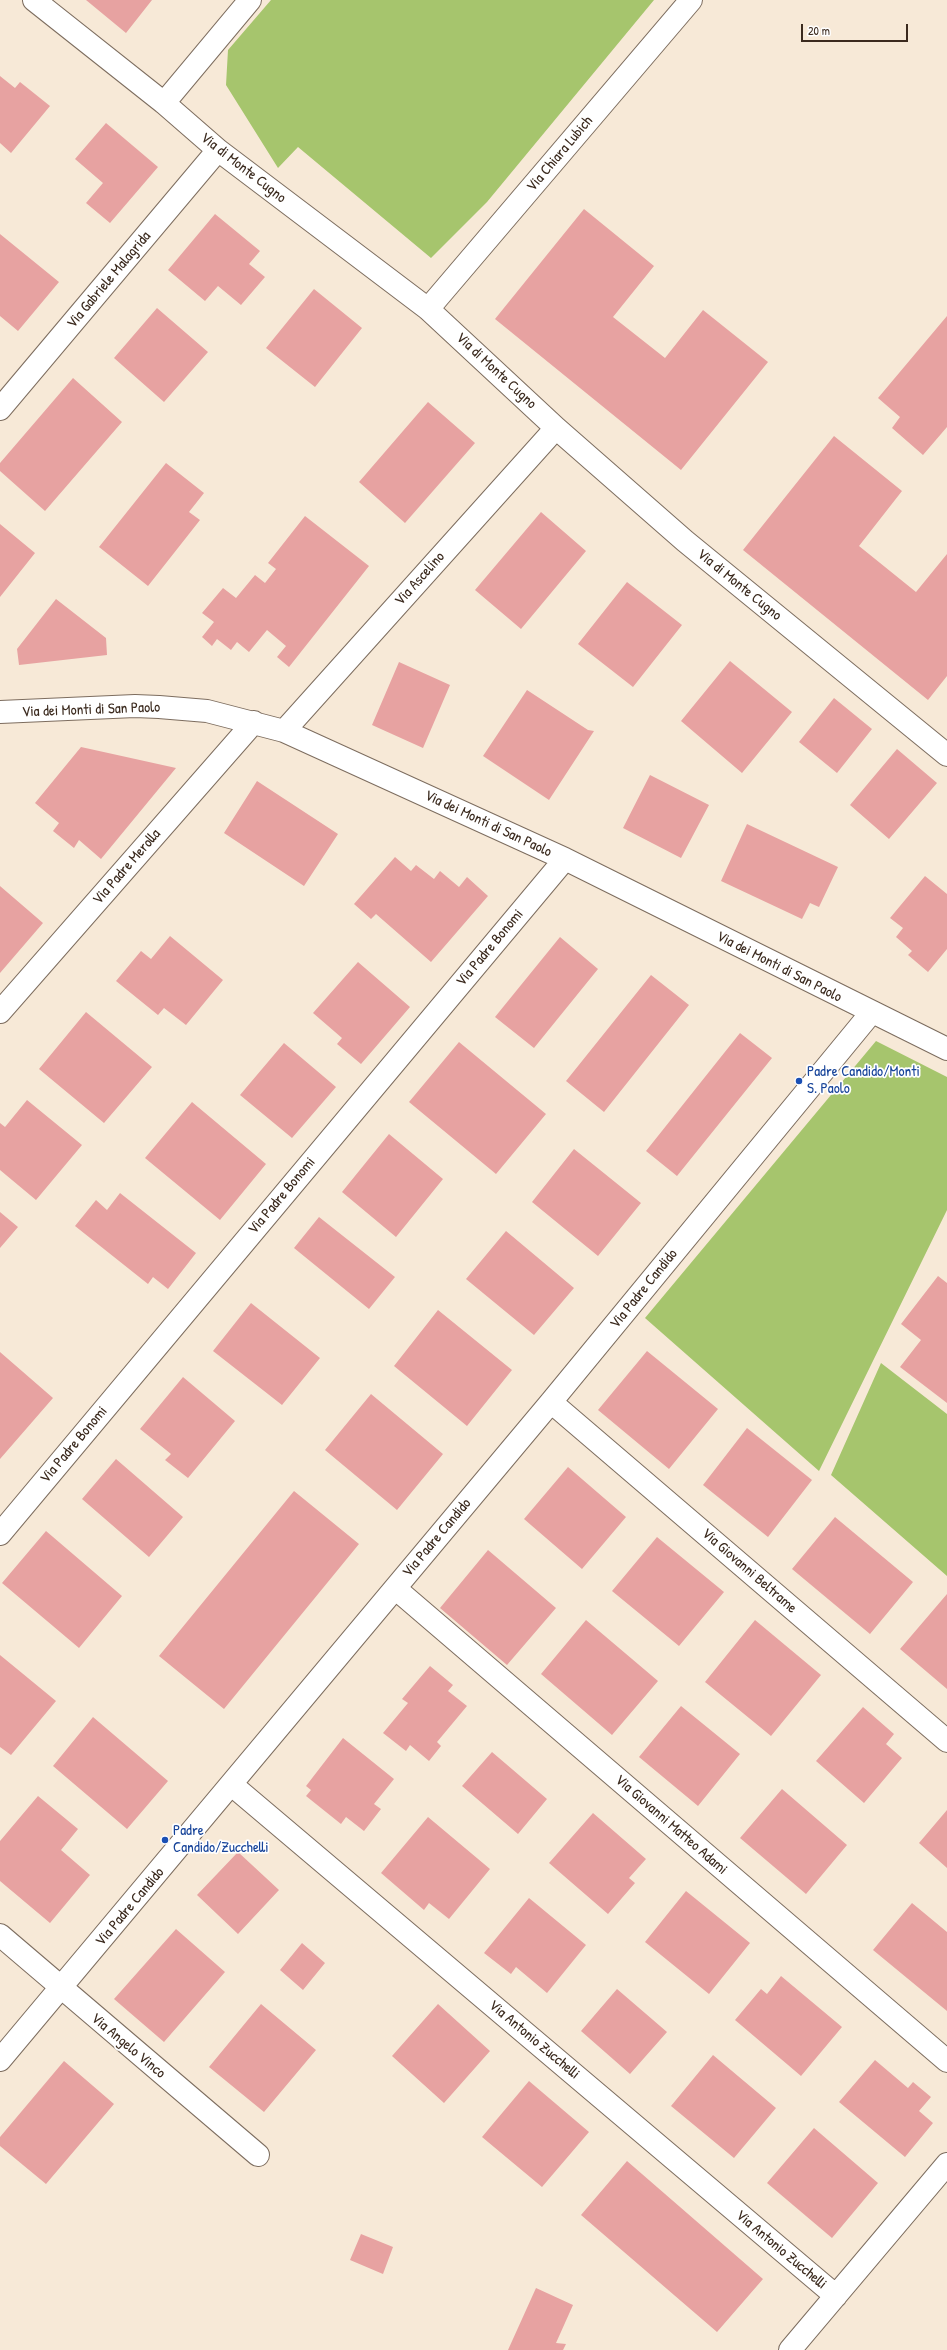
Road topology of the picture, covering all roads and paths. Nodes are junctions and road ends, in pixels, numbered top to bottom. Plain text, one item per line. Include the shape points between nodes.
1 (34, 0) edge
2 (250, 0) edge
3 (691, 0) edge
4 (164, 103) junction
5 (218, 150) junction
6 (428, 308) junction
7 (0, 409) edge
8 (556, 428) junction
9 (0, 712) edge
10 (254, 722) junction
11 (284, 731) junction
12 (946, 752) edge
13 (565, 859) junction
14 (0, 1012) edge
15 (871, 1013) junction
16 (947, 1049) edge
17 (552, 1402) junction
18 (0, 1534) edge
19 (396, 1588) junction
20 (947, 1741) edge
21 (232, 1785) junction
22 (0, 1935) edge
23 (61, 1989) junction
24 (0, 2060) edge
25 (947, 2061) edge
26 (258, 2156) dead end
27 (947, 2164) edge
28 (836, 2296) junction
29 (790, 2350) edge

1 - 4 street, Via di Monte Cugno
2 - 4 street
3 - 6 street, Via Chiara Lubich
4 - 5 street, Via di Monte Cugno
5 - 6 street, Via di Monte Cugno
5 - 7 street, Via Gabriele Malagrida
6 - 8 street, Via di Monte Cugno
8 - 11 street, Via Ascelino
8 - 12 street, Via di Monte Cugno via 685,541
9 - 10 street, Via dei Monti di San Paolo via 135,706 206,711
10 - 11 street, Via dei Monti di San Paolo
10 - 14 street, Via Padre Merolla
11 - 13 street, Via dei Monti di San Paolo
13 - 15 street, Via dei Monti di San Paolo
13 - 18 street, Via Padre Bonomi
15 - 16 street, Via dei Monti di San Paolo
15 - 17 street, Via Padre Candido
17 - 19 street, Via Padre Candido
17 - 20 street, Via Giovanni Beltrame
19 - 21 street, Via Padre Candido
19 - 25 street, Via Giovanni Matteo Adami
21 - 23 street, Via Padre Candido
21 - 28 street, Via Antonio Zucchelli
22 - 23 street, Via Angelo Vinco
23 - 24 street, Via Padre Candido
23 - 26 street, Via Angelo Vinco
27 - 28 street
28 - 29 street

